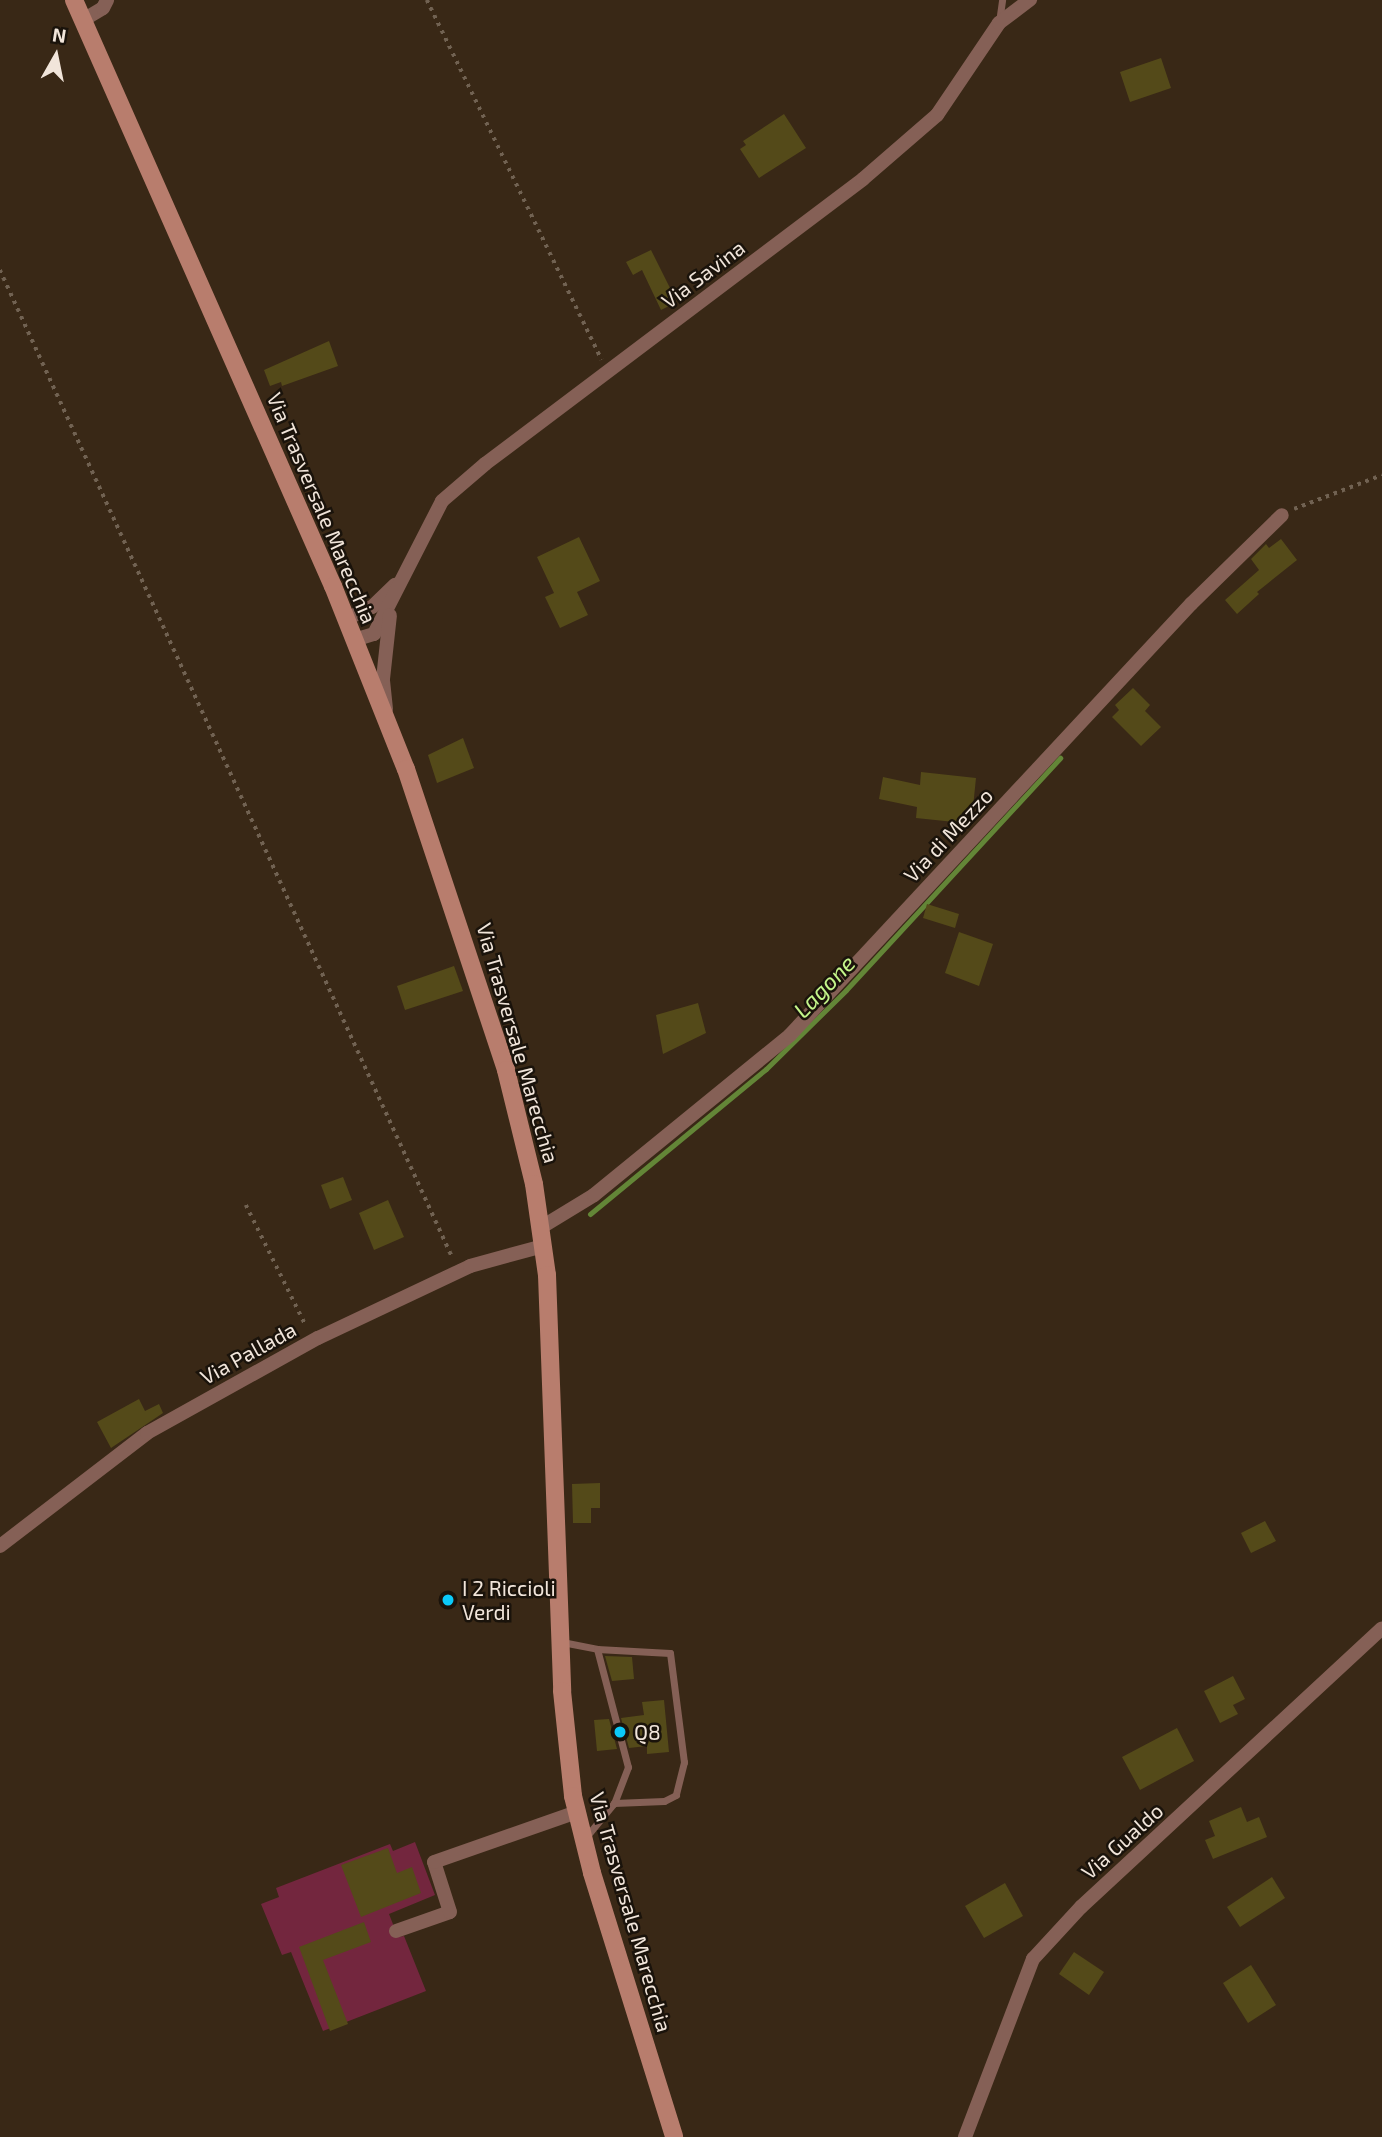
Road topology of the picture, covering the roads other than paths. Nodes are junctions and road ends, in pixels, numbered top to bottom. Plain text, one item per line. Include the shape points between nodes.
1 (75, 0) edge
2 (107, 0) edge
3 (1002, 0) edge
4 (1030, 0) edge
5 (83, 20) junction
6 (999, 23) junction
7 (1282, 515) road end
8 (401, 578) junction
9 (346, 619) junction
10 (354, 639) junction
11 (387, 721) junction
12 (542, 1237) junction
13 (0, 1546) edge
14 (1382, 1628) edge
15 (561, 1642) junction
16 (597, 1649) junction
17 (614, 1803) junction
18 (577, 1811) junction
19 (584, 1840) junction
20 (396, 1931) dead end
21 (674, 2137) edge
22 (965, 2137) edge

1 - 5 main road, Via Trasversale Marecchia
2 - 5 street via 103,8
3 - 6 lane
4 - 6 street, Via Savina
5 - 9 main road, Via Trasversale Marecchia
6 - 8 street, Via Savina via 937,115 863,179 442,501
7 - 12 street, Via di Mezzo via 1191,604 790,1035
8 - 9 street, Via Savina via 372,607
8 - 10 street, Via Savina via 374,634
8 - 11 street, Via Savina via 386,629
9 - 10 main road, Via Trasversale Marecchia
10 - 11 main road, Via Trasversale Marecchia
11 - 12 main road, Via Trasversale Marecchia via 456,912 506,1070
12 - 13 street, Via Pallada via 315,1340 147,1433
12 - 15 main road, Via Trasversale Marecchia
14 - 22 street, Via Gualdo via 1081,1906 1033,1959
15 - 16 lane
15 - 18 main road, Via Trasversale Marecchia
16 - 17 lane via 628,1767
16 - 17 lane via 670,1653 684,1762 676,1795 664,1801
17 - 19 lane
18 - 19 main road, Via Trasversale Marecchia
18 - 20 street via 434,1862 450,1912
19 - 21 main road, Via Trasversale Marecchia

